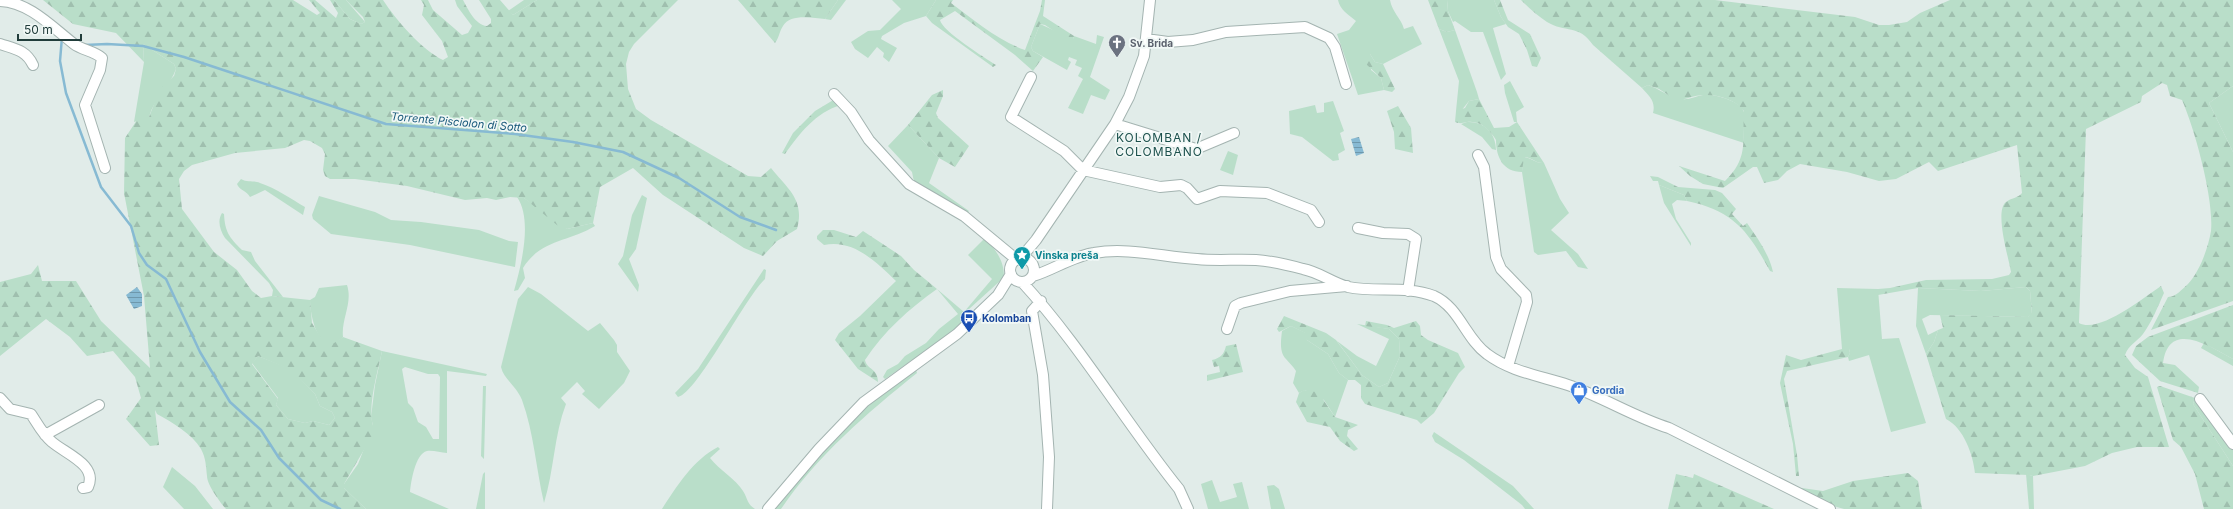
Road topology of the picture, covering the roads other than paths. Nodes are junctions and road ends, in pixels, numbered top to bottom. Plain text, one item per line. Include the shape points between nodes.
1 (1150, 0) edge
2 (0, 1) edge
3 (1146, 39) junction
4 (0, 44) edge
5 (32, 65) dead end
6 (1031, 78) dead end
7 (1346, 84) dead end
8 (834, 94) dead end
9 (1115, 124) junction
10 (1234, 133) dead end
11 (1478, 155) dead end
12 (105, 168) dead end
13 (1083, 170) junction
14 (1319, 222) dead end
15 (1358, 228) dead end
16 (1036, 240) junction
17 (1032, 264) junction
18 (1015, 265) junction
19 (1055, 267) junction
20 (1032, 277) junction
21 (1021, 282) junction
22 (1346, 286) junction
23 (1408, 291) junction
24 (998, 295) junction
25 (1040, 299) junction
26 (1227, 329) dead end
27 (1508, 366) junction
28 (0, 398) edge
29 (2200, 399) dead end
30 (99, 405) dead end
31 (45, 435) junction
32 (2233, 444) edge
33 (83, 488) dead end
34 (768, 509) edge
35 (1047, 509) edge
36 (1188, 509) edge
37 (1830, 509) edge

1 - 3 street
2 - 12 street via 18,3 74,44 102,58 100,70 85,105
3 - 7 street via 1168,42 1193,40 1226,32 1305,27 1329,38 1335,47
3 - 9 street via 1144,56 1129,97
4 - 5 street via 24,52
6 - 13 street via 1011,117 1064,151
8 - 18 street via 851,112 869,140 909,184 964,216 1004,250
9 - 10 street via 1196,149
9 - 13 street
11 - 27 street via 1484,167 1496,257 1501,269 1526,296 1527,302
13 - 14 street via 1160,187 1181,186 1187,188 1197,199 1220,191 1267,193 1311,210
13 - 16 street
15 - 23 street via 1408,234 1416,239
16 - 17 street
16 - 18 street
17 - 18 street
17 - 19 street
17 - 20 street
18 - 21 street via 1015,279
18 - 24 street
19 - 20 street
19 - 22 street via 1091,253 1110,251 1197,260 1257,260 1305,269
20 - 21 street
20 - 25 street
21 - 24 street
21 - 25 street
22 - 23 street
22 - 26 street via 1290,292 1241,303 1235,306
23 - 27 street via 1434,296 1447,305 1476,344 1487,354
24 - 34 street via 957,334 864,402 819,449
25 - 35 street via 1032,311 1045,397 1049,457
25 - 36 street via 1179,489
27 - 37 street via 1611,402 1644,420 1669,428
28 - 31 street via 10,410 31,414
29 - 32 street
30 - 31 street
31 - 33 street via 86,467 91,480 88,487

